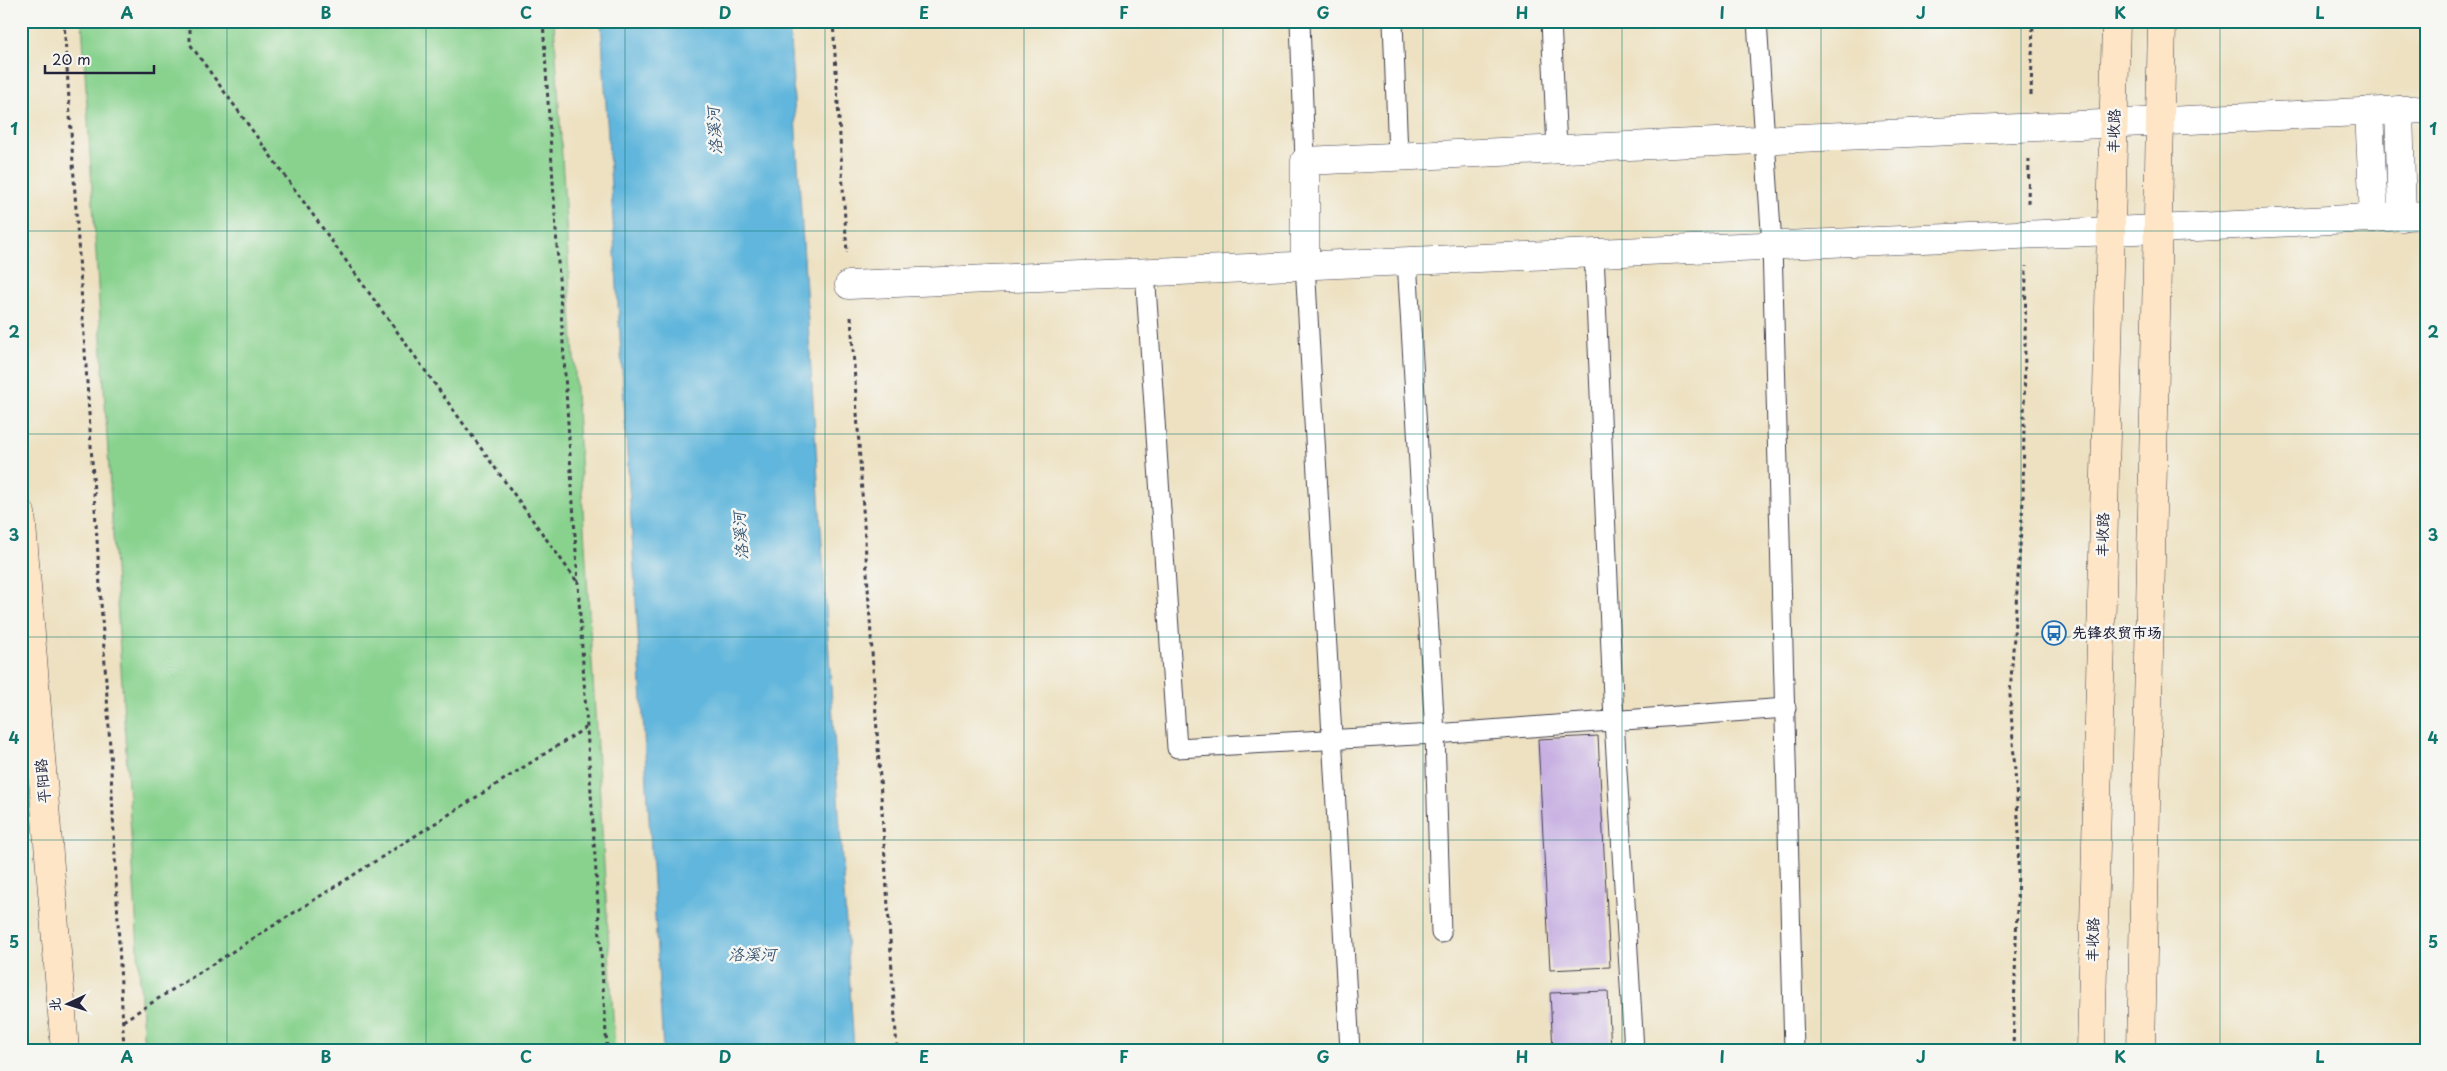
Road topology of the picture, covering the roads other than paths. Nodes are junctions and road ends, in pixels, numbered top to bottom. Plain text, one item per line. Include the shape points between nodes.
1 (1300, 21) edge
2 (1393, 21) edge
3 (1551, 21) edge
4 (1757, 21) edge
5 (2116, 21) edge
6 (2162, 21) edge
7 (2426, 109) edge
8 (2399, 110) junction
9 (2369, 111) junction
10 (2160, 121) junction
11 (2114, 123) junction
12 (1764, 140) junction
13 (1557, 149) junction
14 (1398, 156) junction
15 (1305, 160) junction
16 (2414, 216) edge
17 (2374, 218) junction
18 (2158, 229) junction
19 (2110, 231) junction
20 (1772, 245) junction
21 (1594, 253) junction
22 (1407, 260) junction
23 (1305, 264) junction
24 (1145, 271) junction
25 (850, 285) road end
26 (21, 513) edge
27 (1786, 708) junction
28 (1614, 721) junction
29 (1435, 734) junction
30 (1332, 740) junction
31 (1441, 933) dead end
32 (65, 1050) edge
33 (1350, 1050) edge
34 (1634, 1050) edge
35 (1794, 1050) edge
36 (2091, 1050) edge
37 (2141, 1050) edge

1 - 15 lane
2 - 14 lane
3 - 13 lane
4 - 12 lane
5 - 11 main road, 丰收路
6 - 10 main road
7 - 8 street
8 - 9 street
8 - 16 street
9 - 10 street
9 - 17 street
10 - 11 street
10 - 18 main road
11 - 12 street
11 - 19 main road, 丰收路
12 - 13 street
12 - 20 lane
13 - 14 street
14 - 15 street
15 - 23 street
16 - 17 street
17 - 18 street
18 - 19 street
18 - 37 main road
19 - 20 street
19 - 36 main road, 丰收路
20 - 21 street
20 - 27 lane
21 - 22 street
21 - 28 lane
22 - 23 street
22 - 29 lane
23 - 24 street
23 - 30 lane
24 - 25 street
24 - 30 lane via 1177,748
26 - 32 main road, 平阳路
27 - 28 lane
27 - 35 lane
28 - 29 lane
28 - 34 lane
29 - 30 lane
29 - 31 lane
30 - 33 lane

